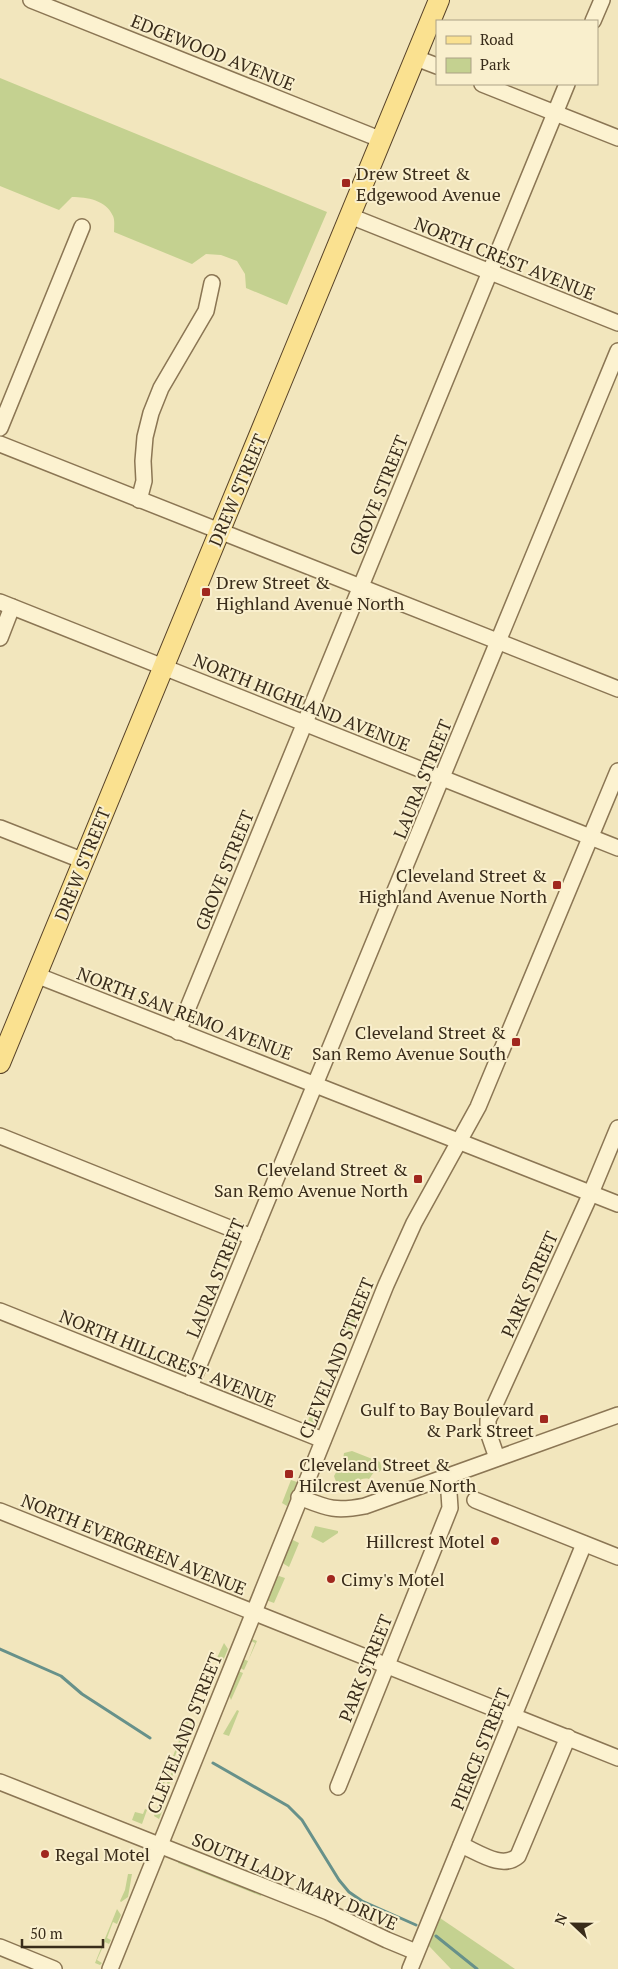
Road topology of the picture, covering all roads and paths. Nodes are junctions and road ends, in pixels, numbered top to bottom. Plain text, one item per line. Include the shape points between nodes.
1 (31, 0) edge
2 (439, 0) edge
3 (602, 0) edge
4 (593, 20) edge
5 (416, 58) junction
6 (436, 66) edge
7 (485, 85) edge
8 (568, 85) edge
9 (556, 113) junction
10 (618, 138) edge
11 (382, 140) junction
12 (350, 216) junction
13 (82, 227) dead end
14 (490, 272) junction
15 (212, 284) dead end
16 (618, 323) edge
17 (618, 351) edge
18 (0, 428) edge
19 (0, 444) edge
20 (139, 500) junction
21 (220, 531) junction
22 (360, 587) junction
23 (6, 604) edge
24 (0, 638) edge
25 (498, 643) junction
26 (163, 667) junction
27 (618, 689) edge
28 (305, 723) junction
29 (618, 771) edge
30 (443, 778) junction
31 (0, 828) edge
32 (591, 837) junction
33 (618, 848) edge
34 (84, 861) junction
35 (36, 975) junction
36 (178, 1032) junction
37 (0, 1063) edge
38 (317, 1084) junction
39 (618, 1128) edge
40 (0, 1136) edge
41 (459, 1142) junction
42 (591, 1193) junction
43 (618, 1204) edge
44 (252, 1237) junction
45 (0, 1311) edge
46 (190, 1387) junction
47 (618, 1415) edge
48 (323, 1440) junction
49 (496, 1458) junction
50 (444, 1478) junction
51 (299, 1497) junction
52 (474, 1500) dead end
53 (0, 1511) edge
54 (584, 1544) junction
55 (618, 1557) edge
56 (253, 1612) junction
57 (386, 1666) junction
58 (514, 1715) junction
59 (568, 1737) junction
60 (618, 1758) edge
61 (0, 1782) edge
62 (338, 1787) dead end
63 (159, 1845) junction
64 (461, 1845) junction
65 (419, 1946) junction
66 (0, 1947) edge
67 (54, 1969) edge
68 (110, 1969) edge
69 (410, 1969) edge

1 - 11 street, EDGEWOOD AVENUE
2 - 5 main road, DREW STREET
3 - 4 street
5 - 6 street
5 - 11 main road, DREW STREET
7 - 9 street
8 - 9 street, GROVE STREET
9 - 10 street
9 - 14 street, GROVE STREET
11 - 12 main road, DREW STREET
12 - 14 street, NORTH CREST AVENUE
12 - 21 main road, DREW STREET
13 - 18 street
14 - 16 street, NORTH CREST AVENUE
14 - 22 street, GROVE STREET
15 - 20 street via 206,311 161,388 151,413 145,438 144,481
17 - 25 street, LAURA STREET
19 - 20 street
20 - 21 street
21 - 22 street
21 - 26 main road, DREW STREET
22 - 25 street
22 - 28 street, GROVE STREET
23 - 24 street
23 - 26 street, NORTH HIGHLAND AVENUE
25 - 27 street
25 - 30 street, LAURA STREET
26 - 28 street, NORTH HIGHLAND AVENUE
26 - 34 main road, DREW STREET
28 - 30 street, NORTH HIGHLAND AVENUE
28 - 36 street, GROVE STREET
29 - 32 street, CLEVELAND STREET
30 - 32 street, NORTH HIGHLAND AVENUE
30 - 38 street, LAURA STREET
31 - 34 street
32 - 33 street, NORTH HIGHLAND AVENUE
32 - 41 street, CLEVELAND STREET via 497,1066
34 - 35 main road, DREW STREET
35 - 36 street, NORTH SAN REMO AVENUE
35 - 37 main road, DREW STREET
36 - 38 street, NORTH SAN REMO AVENUE
38 - 41 street, NORTH SAN REMO AVENUE
38 - 44 street, LAURA STREET
39 - 42 street, PARK STREET
40 - 44 street
41 - 42 street, NORTH SAN REMO AVENUE
41 - 48 street, CLEVELAND STREET via 410,1232
42 - 43 street, NORTH SAN REMO AVENUE
42 - 49 street, PARK STREET via 488,1420
44 - 46 street, LAURA STREET
45 - 46 street, NORTH HILLCREST AVENUE
46 - 48 street, NORTH HILLCREST AVENUE
47 - 49 street
48 - 51 street, CLEVELAND STREET
49 - 50 street
50 - 51 street via 365,1506 344,1510 326,1508
50 - 57 street, PARK STREET via 450,1508
51 - 56 street, CLEVELAND STREET
52 - 54 street
53 - 56 street, NORTH EVERGREEN AVENUE
54 - 55 street
54 - 58 street, PIERCE STREET
56 - 57 street, NORTH EVERGREEN AVENUE
56 - 63 street, CLEVELAND STREET
57 - 58 street, NORTH EVERGREEN AVENUE
57 - 62 street, PARK STREET
58 - 59 street, NORTH EVERGREEN AVENUE
58 - 64 street, PIERCE STREET
59 - 60 street, NORTH EVERGREEN AVENUE
59 - 64 street via 518,1856 513,1861 502,1862
61 - 63 street, SOUTH LADY MARY DRIVE
63 - 65 street, SOUTH LADY MARY DRIVE via 328,1912 387,1940
63 - 68 street, CLEVELAND STREET
64 - 65 street, PIERCE STREET
65 - 69 street, PIERCE STREET
66 - 67 street

